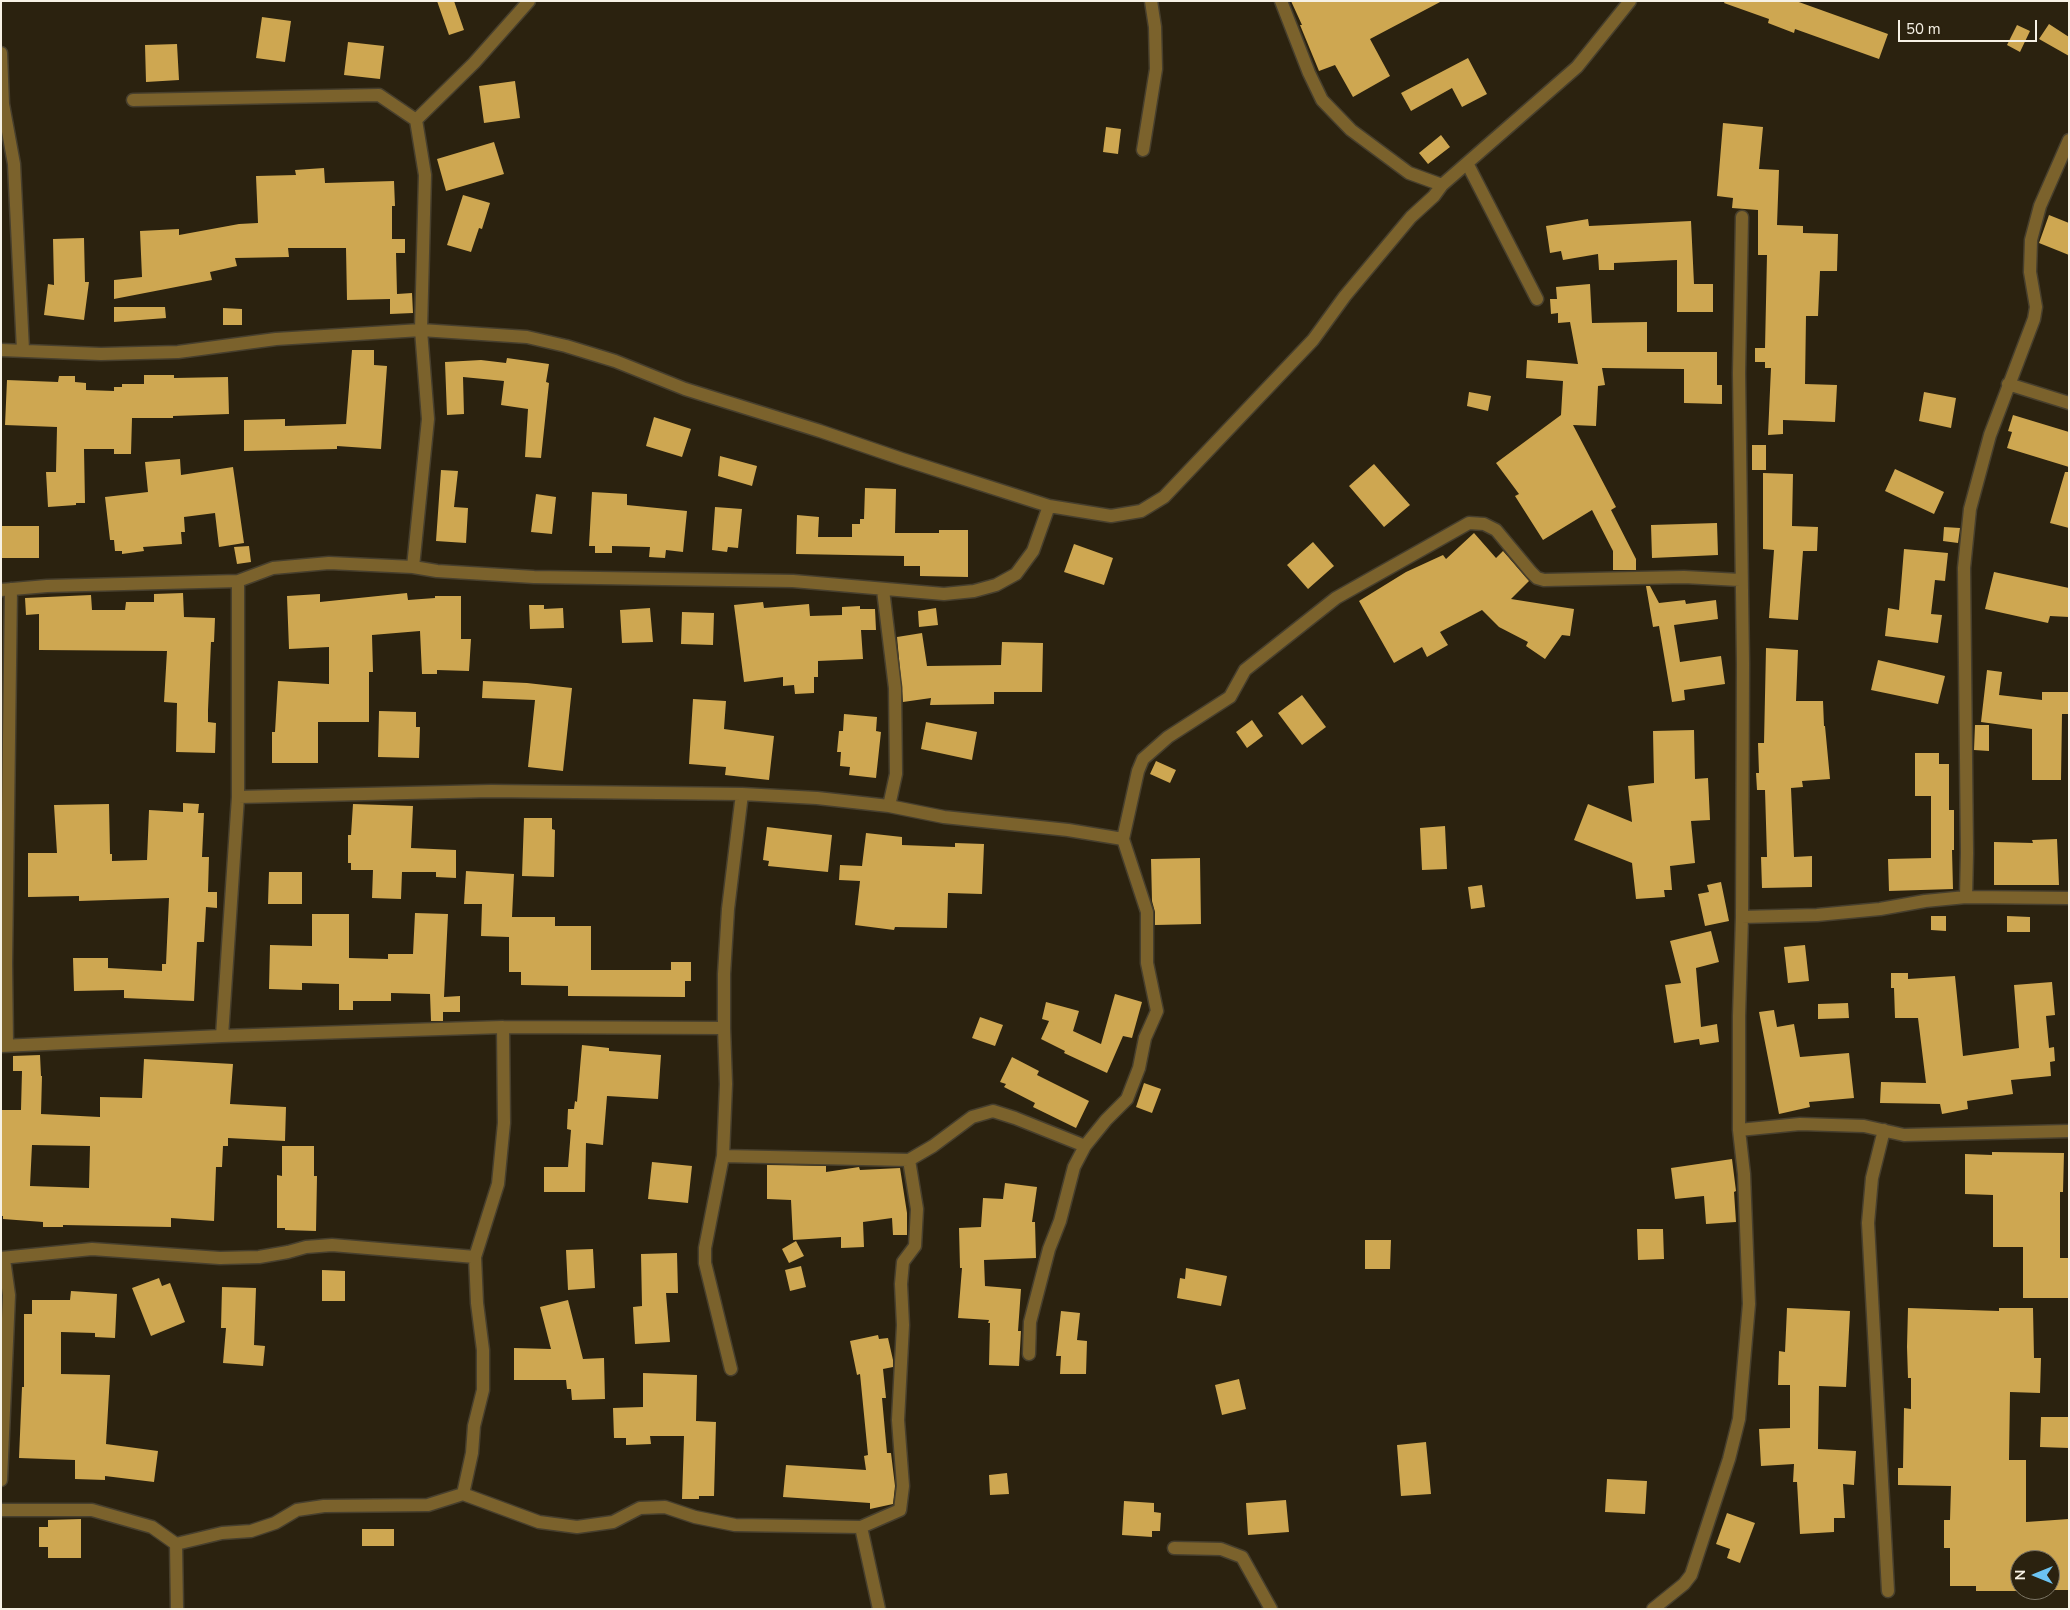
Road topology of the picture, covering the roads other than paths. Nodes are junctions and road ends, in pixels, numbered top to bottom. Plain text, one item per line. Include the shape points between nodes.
1 (529, 1) edge
2 (1150, 1) edge
3 (1282, 1) edge
4 (1630, 1) edge
5 (1, 53) edge
6 (133, 100) dead end
7 (416, 120) junction
8 (2069, 140) edge
9 (1143, 150) dead end
10 (1467, 163) junction
11 (1442, 184) junction
12 (1742, 217) dead end
13 (1537, 299) dead end
14 (421, 330) junction
15 (1, 350) edge
16 (23, 350) junction
17 (2008, 384) junction
18 (2069, 403) edge
19 (1049, 506) junction
20 (413, 567) junction
21 (1740, 580) junction
22 (238, 581) junction
23 (6, 590) edge
24 (883, 590) junction
25 (742, 794) junction
26 (238, 797) junction
27 (889, 806) junction
28 (5, 825) edge
29 (1124, 839) junction
30 (1966, 897) junction
31 (2069, 898) edge
32 (1742, 917) junction
33 (503, 1027) junction
34 (724, 1028) junction
35 (222, 1036) junction
36 (4, 1046) edge
37 (1739, 1130) junction
38 (1884, 1130) junction
39 (2069, 1131) edge
40 (1085, 1146) junction
41 (723, 1156) junction
42 (909, 1160) junction
43 (474, 1257) junction
44 (3, 1258) edge
45 (1029, 1354) dead end
46 (730, 1369) dead end
47 (1, 1480) edge
48 (463, 1494) junction
49 (1, 1510) edge
50 (861, 1527) junction
51 (176, 1544) junction
52 (1174, 1548) dead end
53 (1888, 1591) dead end
54 (177, 1609) edge
55 (879, 1609) edge
56 (1271, 1609) edge
57 (1653, 1609) edge

1 - 7 street via 474,63
2 - 9 street via 1155,27 1156,69
3 - 11 street via 1322,100 1351,130 1409,173
4 - 10 street via 1577,66
5 - 16 street via 3,104 14,164
6 - 7 street via 379,95
7 - 14 street via 425,175
8 - 17 street via 2040,206 2031,240 2030,272 2036,308
10 - 11 street
10 - 13 street
11 - 19 street via 1434,196 1410,217 1345,296 1314,340 1164,496 1141,511 1111,516
12 - 21 street
14 - 16 street via 276,339 178,352 101,354
14 - 19 street via 527,338 566,346 685,389
14 - 20 street via 428,419
15 - 16 street
17 - 18 street
17 - 30 street via 1970,509 1964,568
19 - 24 street via 1033,551 1016,574 974,591 944,594
20 - 22 street via 329,563 273,568
20 - 24 street via 474,574 793,582
21 - 29 street via 1684,577 1544,580 1531,572 1496,530 1484,524 1469,523 1336,598 1245,670 1230,697 1168,738 1143,759
21 - 32 street via 1743,663
22 - 23 street
22 - 26 street
23 - 28 street
24 - 27 street via 895,688 896,774
25 - 26 street via 491,791
25 - 27 street
25 - 34 street via 728,909
26 - 35 street
27 - 29 street
28 - 36 street
29 - 40 street via 1146,912 1147,963 1157,1011 1145,1038 1140,1068 1126,1099
30 - 31 street
30 - 32 street via 1817,915
32 - 37 street
33 - 34 street
33 - 35 street
33 - 43 street via 504,1123 498,1184
34 - 41 street
35 - 36 street
37 - 38 street via 1800,1124 1864,1126
37 - 57 street via 1749,1304 1739,1420 1691,1575
38 - 39 street via 1904,1135
38 - 53 street via 1872,1178 1868,1223
40 - 42 street via 993,1111 972,1117
40 - 45 street via 1074,1167 1049,1249 1030,1322
41 - 42 street
41 - 46 street via 705,1263
42 - 50 street via 917,1209 915,1246 903,1262 901,1284 903,1325 898,1420 903,1486 900,1510
43 - 44 street via 332,1245 259,1257 220,1258 92,1249
43 - 48 street via 483,1373
44 - 47 street via 9,1295
48 - 50 street via 539,1522 577,1527 613,1522 640,1508 666,1506 695,1517 735,1525
48 - 51 street via 428,1505 297,1510 275,1523 251,1531 222,1533
49 - 51 street via 92,1510 152,1527
50 - 55 street
51 - 54 street
52 - 56 street via 1221,1549 1242,1557

